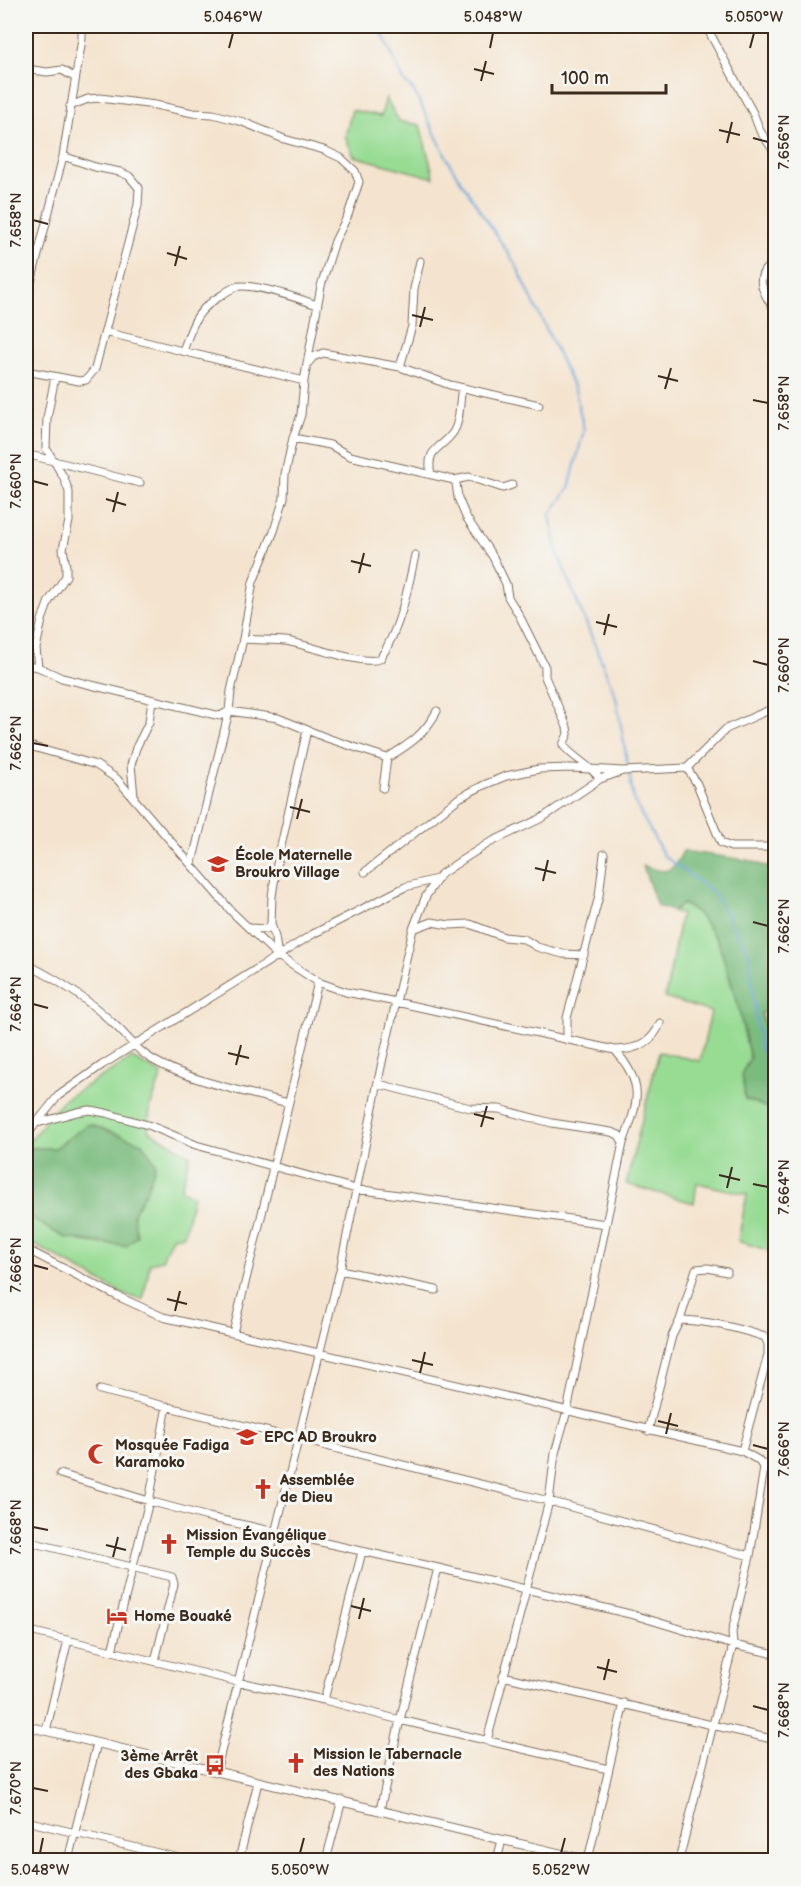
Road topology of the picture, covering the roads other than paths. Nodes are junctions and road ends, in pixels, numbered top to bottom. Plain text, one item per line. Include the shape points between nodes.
1 (82, 26) edge
2 (706, 26) edge
3 (26, 69) edge
4 (75, 77) junction
5 (70, 106) junction
6 (776, 154) edge
7 (63, 156) junction
8 (420, 261) dead end
9 (776, 261) edge
10 (26, 302) edge
11 (317, 305) junction
12 (776, 312) edge
13 (105, 332) junction
14 (183, 351) junction
15 (307, 365) junction
16 (400, 367) junction
17 (26, 371) edge
18 (55, 377) junction
19 (304, 381) junction
20 (462, 388) junction
21 (539, 405) dead end
22 (293, 438) junction
23 (26, 454) edge
24 (54, 463) junction
25 (431, 474) junction
26 (454, 480) junction
27 (140, 483) dead end
28 (512, 485) dead end
29 (415, 555) dead end
30 (243, 639) junction
31 (26, 665) edge
32 (38, 667) junction
33 (152, 700) junction
34 (776, 707) edge
35 (229, 711) junction
36 (437, 711) dead end
37 (307, 730) junction
38 (26, 745) edge
39 (387, 758) junction
40 (591, 768) junction
41 (687, 768) junction
42 (623, 771) junction
43 (600, 779) junction
44 (383, 788) dead end
45 (134, 797) junction
46 (776, 847) edge
47 (604, 854) dead end
48 (192, 863) junction
49 (365, 872) dead end
50 (437, 879) junction
51 (271, 924) junction
52 (249, 928) junction
53 (413, 929) junction
54 (584, 955) junction
55 (278, 956) junction
56 (26, 964) edge
57 (318, 982) junction
58 (396, 1002) junction
59 (660, 1023) dead end
60 (567, 1040) junction
61 (133, 1046) junction
62 (615, 1050) junction
63 (379, 1084) junction
64 (288, 1103) junction
65 (34, 1124) junction
66 (26, 1136) edge
67 (623, 1143) junction
68 (273, 1165) junction
69 (356, 1189) junction
70 (606, 1224) junction
71 (26, 1249) edge
72 (340, 1270) junction
73 (727, 1272) dead end
74 (436, 1290) dead end
75 (680, 1320) junction
76 (233, 1333) junction
77 (765, 1337) junction
78 (776, 1338) edge
79 (319, 1354) junction
80 (100, 1390) dead end
81 (167, 1407) junction
82 (567, 1411) junction
83 (648, 1431) junction
84 (298, 1439) junction
85 (742, 1451) junction
86 (762, 1464) junction
87 (776, 1465) edge
88 (60, 1474) dead end
89 (149, 1501) junction
90 (549, 1501) junction
91 (275, 1531) junction
92 (26, 1541) edge
93 (362, 1552) junction
94 (750, 1556) junction
95 (133, 1566) junction
96 (438, 1568) junction
97 (526, 1589) junction
98 (26, 1630) edge
99 (68, 1640) junction
100 (733, 1645) junction
101 (112, 1651) junction
102 (776, 1654) edge
103 (155, 1661) junction
104 (503, 1676) junction
105 (239, 1682) junction
106 (324, 1700) junction
107 (624, 1703) junction
108 (400, 1720) junction
109 (26, 1726) edge
110 (714, 1726) junction
111 (46, 1731) junction
112 (776, 1740) edge
113 (487, 1741) junction
114 (97, 1743) junction
115 (609, 1769) junction
116 (216, 1772) junction
117 (258, 1782) junction
118 (342, 1800) junction
119 (380, 1810) junction
120 (26, 1821) edge
121 (74, 1832) junction
122 (776, 1835) edge
123 (502, 1840) junction
124 (157, 1857) edge
125 (68, 1860) edge
126 (187, 1860) edge
127 (239, 1860) edge
128 (326, 1860) edge
129 (497, 1860) edge
130 (588, 1860) edge
131 (679, 1860) edge
132 (770, 1860) edge

1 - 4 street
2 - 6 street
3 - 4 street via 62,70
4 - 5 street
5 - 7 street
5 - 11 street via 100,98 213,114 341,158 355,171 359,182 335,241
7 - 10 street
7 - 13 street via 120,172 139,188
8 - 16 street via 412,326
9 - 12 street via 762,274 760,282
11 - 14 street via 272,291 236,286 207,304 191,327
11 - 15 street
13 - 14 street
13 - 18 street via 95,369 86,380
14 - 19 street
15 - 16 street via 323,353
15 - 19 street
16 - 20 street
17 - 18 street
18 - 24 street via 45,435 46,448
19 - 22 street via 301,414
20 - 21 street
20 - 25 street via 458,420 431,455
22 - 25 street via 330,446 350,456
22 - 30 street via 284,498 253,582
23 - 24 street
24 - 27 street
24 - 32 street via 69,492 69,521 63,549 66,576 42,620 36,648
25 - 26 street
26 - 28 street via 469,477 503,488
26 - 40 street via 466,517 493,557 508,597 545,668 545,677 567,727 563,745
29 - 30 street via 408,590 380,659 360,660 284,641
30 - 35 street
31 - 32 street
32 - 33 street via 62,678
33 - 35 street via 220,716
33 - 45 street via 149,722 131,765
34 - 41 street via 726,729
35 - 37 street via 278,718
35 - 48 street
36 - 39 street via 414,742
37 - 39 street
37 - 51 street via 277,864
38 - 45 street via 96,765
39 - 44 street
40 - 42 street
40 - 43 street
40 - 49 street via 539,769 484,785 459,798
41 - 42 street
41 - 46 street via 721,843 731,847
42 - 43 street
43 - 50 street via 542,818 489,843
45 - 48 street
47 - 54 street via 599,896
48 - 52 street
50 - 53 street
50 - 55 street via 405,887
51 - 52 street via 267,929
51 - 55 street
52 - 55 street
53 - 54 street via 432,922 471,924 504,937 524,939 537,947
53 - 58 street
54 - 60 street via 567,1017
55 - 57 street
55 - 61 street
56 - 61 street via 83,997
57 - 58 street
57 - 64 street
58 - 60 street
58 - 63 street
59 - 62 street via 657,1032 639,1046
60 - 62 street
61 - 64 street via 170,1068
61 - 65 street via 58,1096
62 - 67 street via 629,1067 636,1090
63 - 67 street via 470,1108 499,1109 552,1124 611,1132 619,1135
63 - 69 street
64 - 68 street
65 - 66 street
65 - 68 street via 76,1112 96,1111 151,1126 196,1145
67 - 70 street
68 - 69 street
68 - 76 street
69 - 70 street
69 - 72 street
70 - 82 street
71 - 76 street via 163,1317
72 - 74 street
72 - 79 street
73 - 75 street via 696,1269
75 - 77 street
75 - 83 street via 672,1335
76 - 79 street
77 - 78 street
77 - 85 street via 768,1355
79 - 82 street
79 - 84 street
80 - 81 street
81 - 84 street
81 - 89 street
82 - 83 street
82 - 90 street via 555,1454
83 - 85 street
84 - 90 street
84 - 91 street
85 - 86 street
86 - 87 street
86 - 94 street
88 - 89 street
89 - 91 street
89 - 95 street
90 - 94 street
90 - 97 street
91 - 93 street
91 - 105 street
92 - 95 street
93 - 96 street
93 - 106 street
94 - 100 street via 732,1632
95 - 101 street
95 - 103 street via 166,1574 174,1584
96 - 97 street
96 - 108 street
97 - 100 street via 634,1615
97 - 104 street
98 - 99 street
99 - 101 street
99 - 111 street
100 - 102 street
100 - 110 street
101 - 103 street
103 - 105 street
104 - 107 street
104 - 113 street
105 - 106 street
105 - 116 street
106 - 108 street
107 - 110 street
107 - 115 street
108 - 113 street
108 - 119 street
109 - 111 street
110 - 112 street
110 - 131 street
111 - 114 street
113 - 115 street
114 - 116 street
114 - 121 street
115 - 130 street
116 - 117 street
117 - 118 street
117 - 127 street
118 - 119 street
118 - 128 street
119 - 123 street
120 - 121 street
121 - 124 street
121 - 125 street
122 - 132 street
123 - 129 street
123 - 130 street
124 - 126 street

